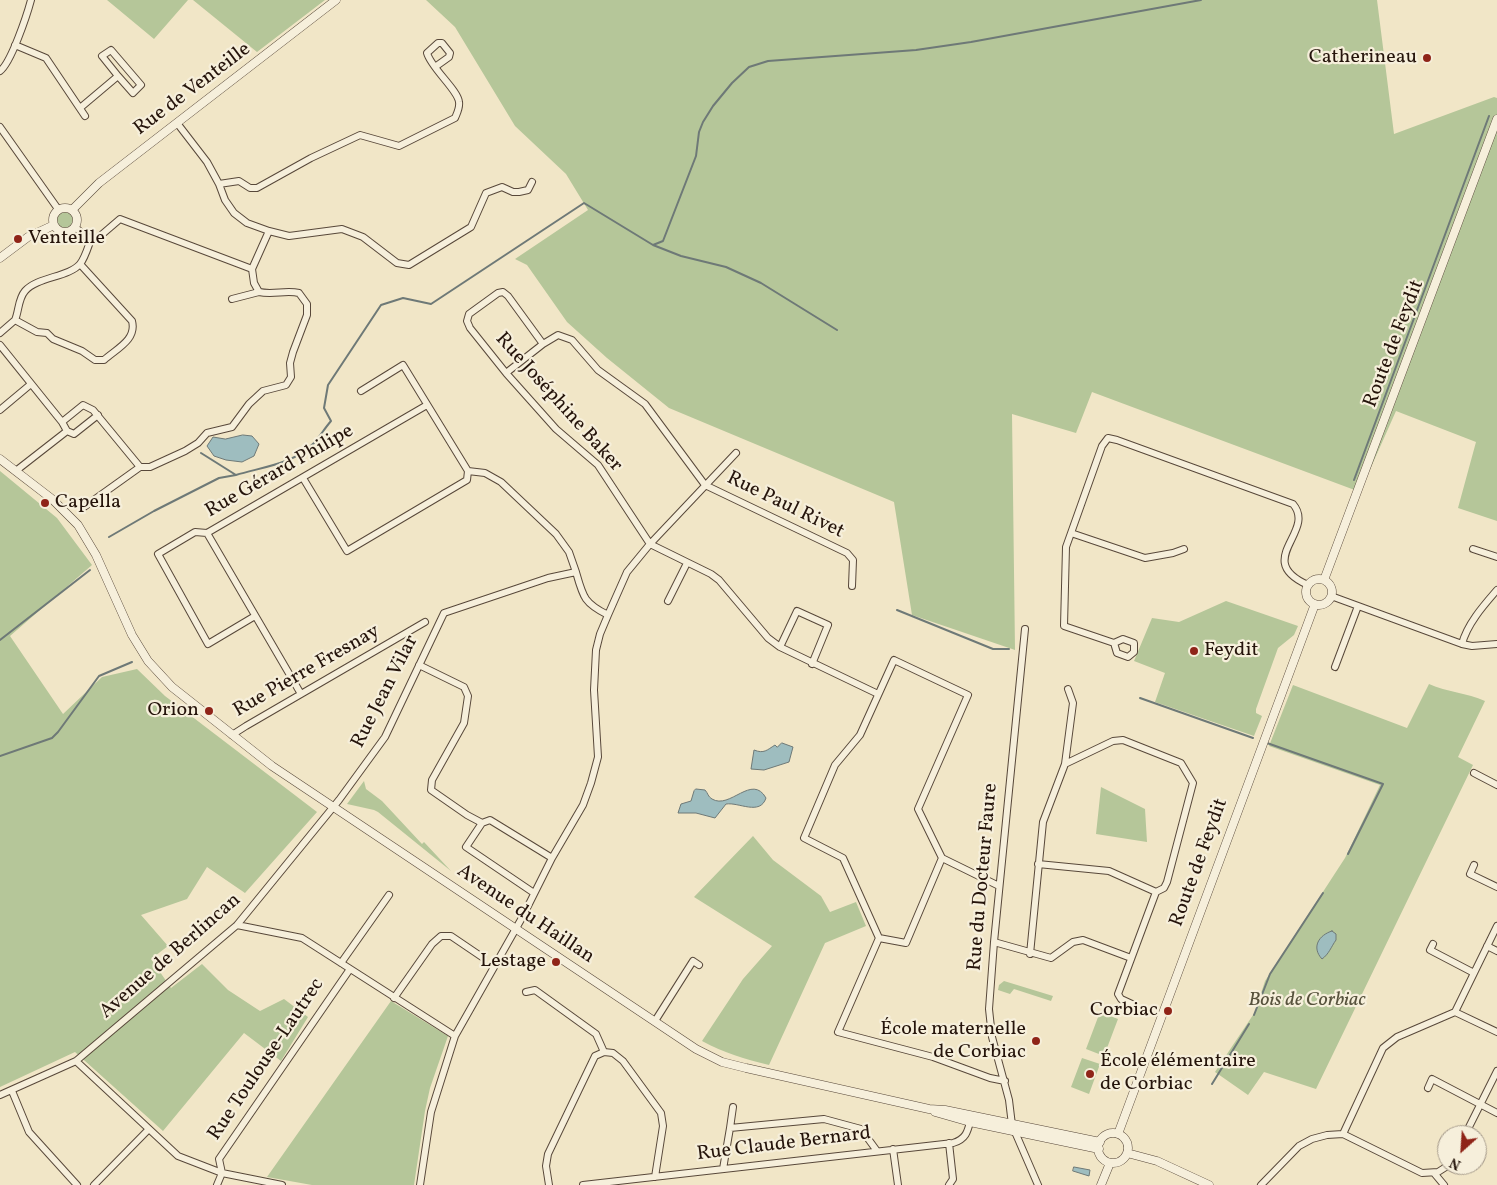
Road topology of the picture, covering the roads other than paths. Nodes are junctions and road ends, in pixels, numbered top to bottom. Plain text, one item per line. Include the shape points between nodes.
1 (31, 0) edge
2 (336, 0) edge
3 (15, 45) junction
4 (435, 67) dead end
5 (0, 71) edge
6 (118, 76) junction
7 (80, 108) junction
8 (86, 116) dead end
9 (1497, 119) edge
10 (177, 123) junction
11 (0, 127) edge
12 (532, 182) dead end
13 (219, 184) junction
14 (58, 209) junction
15 (72, 210) junction
16 (54, 225) junction
17 (74, 227) junction
18 (269, 231) junction
19 (92, 239) junction
20 (0, 258) edge
21 (80, 264) junction
22 (252, 269) junction
23 (259, 292) junction
24 (232, 299) dead end
25 (15, 320) junction
26 (0, 333) edge
27 (543, 344) junction
28 (0, 345) edge
29 (506, 373) junction
30 (32, 384) junction
31 (361, 391) dead end
32 (427, 405) junction
33 (0, 410) edge
34 (98, 415) junction
35 (62, 422) junction
36 (67, 431) junction
37 (736, 453) dead end
38 (0, 459) edge
39 (140, 467) junction
40 (17, 470) junction
41 (468, 471) junction
42 (303, 478) junction
43 (705, 485) junction
44 (84, 507) dead end
45 (1072, 533) junction
46 (207, 534) junction
47 (650, 544) junction
48 (1184, 549) dead end
49 (1473, 549) dead end
50 (1497, 557) edge
51 (687, 563) junction
52 (576, 572) junction
53 (1324, 580) junction
54 (1308, 585) junction
55 (852, 586) dead end
56 (1497, 590) edge
57 (1331, 596) junction
58 (668, 601) dead end
59 (1315, 604) junction
60 (1358, 606) junction
61 (608, 614) junction
62 (255, 616) junction
63 (425, 622) dead end
64 (1025, 629) dead end
65 (1114, 643) dead end
66 (1462, 644) junction
67 (1497, 644) edge
68 (780, 647) junction
69 (812, 664) junction
70 (419, 665) junction
71 (1335, 666) dead end
72 (1068, 689) dead end
73 (301, 694) junction
74 (878, 694) junction
75 (232, 736) junction
76 (1065, 764) junction
77 (1474, 774) dead end
78 (1497, 785) edge
79 (333, 806) junction
80 (482, 822) junction
81 (552, 858) junction
82 (942, 858) junction
83 (1038, 864) junction
84 (1474, 865) dead end
85 (999, 886) junction
86 (1497, 887) edge
87 (1156, 892) junction
88 (534, 893) junction
89 (389, 895) dead end
90 (237, 924) junction
91 (1497, 926) edge
92 (516, 929) junction
93 (879, 938) junction
94 (994, 942) junction
95 (1433, 944) dead end
96 (1487, 946) junction
97 (1497, 951) edge
98 (1030, 954) junction
99 (482, 957) dead end
100 (1131, 958) junction
101 (341, 963) junction
102 (699, 965) dead end
103 (350, 969) junction
104 (1474, 973) junction
105 (526, 992) dead end
106 (394, 998) junction
107 (1134, 1005) dead end
108 (1455, 1012) junction
109 (654, 1021) junction
110 (1497, 1032) edge
111 (455, 1036) junction
112 (604, 1052) junction
113 (76, 1061) junction
114 (1497, 1071) edge
115 (1005, 1081) junction
116 (1428, 1088) dead end
117 (12, 1091) junction
118 (0, 1095) edge
119 (1480, 1104) junction
120 (733, 1107) dead end
121 (1497, 1113) edge
122 (970, 1119) junction
123 (1470, 1125) edge
124 (149, 1128) junction
125 (730, 1128) junction
126 (1013, 1128) junction
127 (1118, 1134) junction
128 (1343, 1134) junction
129 (949, 1142) junction
130 (1099, 1145) junction
131 (893, 1149) junction
132 (877, 1151) junction
133 (1127, 1153) junction
134 (1110, 1163) junction
135 (722, 1169) junction
136 (1437, 1172) edge
137 (222, 1173) junction
138 (1434, 1173) junction
139 (654, 1177) junction
140 (77, 1185) edge
141 (94, 1185) edge
142 (217, 1185) edge
143 (282, 1185) edge
144 (420, 1185) edge
145 (548, 1185) edge
146 (583, 1185) edge
147 (898, 1185) edge
148 (949, 1185) edge
149 (1038, 1185) edge
150 (1100, 1185) edge
151 (1209, 1185) edge
152 (1261, 1185) edge
153 (1444, 1185) edge

1 - 3 street
2 - 10 street, Rue de Venteille
3 - 5 street
3 - 7 street via 46,58
4 - 13 street via 460,100 455,118 399,146 360,135 257,188 250,188 239,181
6 - 6 street via 133,93 141,85 110,50 102,56
6 - 7 street
7 - 8 street
9 - 53 street, Route de Feydit
10 - 13 street via 207,162
10 - 15 street, Rue de Venteille via 99,183
11 - 14 street
12 - 18 street via 528,190 519,192 502,187 486,193 471,227 409,265 397,264 363,237 342,229 289,236
13 - 18 street via 224,200 234,213 247,223
14 - 15 street via 67,207
14 - 16 street via 52,218
15 - 17 street via 77,218
16 - 17 street via 65,232
16 - 20 street via 28,237
17 - 19 street
18 - 22 street
19 - 21 street
19 - 22 street via 120,219
21 - 25 street via 30,286 23,293
21 - 25 street via 132,321 131,337 104,360 95,360 47,333 37,332
22 - 23 street
23 - 24 street
23 - 39 street via 299,293 306,304 307,314 290,363 291,377 286,385 263,392 249,404 232,427 207,433 185,451 150,467
25 - 26 street
27 - 29 street
27 - 29 street, Rue Joséphine Baker via 503,292 469,314 470,328
27 - 43 street, Rue Joséphine Baker via 558,335 572,340 598,370 645,404
28 - 30 street
29 - 47 street, Rue Joséphine Baker via 556,429 598,465
30 - 33 street
30 - 35 street
31 - 32 street via 403,365
32 - 41 street
32 - 42 street, Rue Gérard Philipe
34 - 35 street via 83,405
34 - 36 street via 74,434
34 - 39 street
35 - 36 street
36 - 40 street
37 - 43 street
38 - 40 street, Avenue du Haillan
39 - 44 street
40 - 75 street, Avenue du Haillan via 61,507 85,534 128,629 148,661 172,687
41 - 42 street via 467,480 347,551
41 - 52 street via 485,473 504,485 556,534
42 - 46 street, Rue Gérard Philipe
43 - 47 street
43 - 55 street, Rue Paul Rivet via 847,553 853,560
45 - 48 street via 1145,558
45 - 54 street via 1102,446 1108,438 1292,504 1298,510 1299,520 1285,555 1285,564 1288,573
45 - 65 street via 1066,547 1064,626
46 - 62 street, Rue Gérard Philipe
46 - 62 street via 195,532 158,554 208,644
47 - 51 street
47 - 61 street via 627,572
49 - 50 street
51 - 58 street
51 - 68 street via 719,580 768,638
52 - 61 street via 590,606
52 - 70 street, Rue Jean Vilar via 548,578 444,613
53 - 54 street
53 - 57 street via 1331,587
54 - 59 street via 1306,594
56 - 66 street via 1480,611
57 - 59 street via 1325,604
57 - 60 street
59 - 127 street, Route de Feydit
60 - 66 street
60 - 71 street
61 - 81 street via 596,650 594,690 598,757 583,805
62 - 73 street, Rue Gérard Philipe
63 - 73 street, Rue Pierre Fresnay
64 - 85 street, Rue du Docteur Faure
66 - 67 street
68 - 69 street
68 - 69 street via 797,611 828,625
69 - 74 street
70 - 79 street, Rue Jean Vilar via 385,737
70 - 80 street via 464,687 468,696 464,724 432,780 431,790
72 - 76 street via 1073,703
73 - 75 street, Rue Pierre Fresnay
74 - 82 street via 894,660 968,695 918,810
74 - 93 street via 860,735 835,765 804,838 843,858
75 - 79 street, Avenue du Haillan
76 - 83 street via 1043,822
76 - 87 street via 1113,741 1123,740 1181,763 1193,783 1167,882
77 - 78 street
79 - 90 street, Avenue de Berlincan
79 - 92 street, Avenue du Haillan
80 - 81 street via 490,820
80 - 88 street via 466,847
81 - 88 street
82 - 85 street
82 - 93 street via 906,943
83 - 87 street via 1109,871
83 - 98 street
84 - 86 street via 1470,874
85 - 94 street, Rue du Docteur Faure
87 - 100 street
88 - 92 street
89 - 101 street
90 - 101 street via 302,938
90 - 113 street, Avenue de Berlincan
91 - 96 street
92 - 109 street, Avenue du Haillan
92 - 111 street
93 - 115 street via 838,1032 933,1057
94 - 98 street
94 - 115 street, Rue du Docteur Faure via 989,1009 992,1037
95 - 104 street via 1430,950
96 - 97 street
96 - 104 street
98 - 100 street via 1051,958 1073,942 1083,940
99 - 106 street via 450,936 442,936 432,944
100 - 107 street via 1118,994
101 - 103 street
102 - 109 street via 692,962
103 - 106 street
103 - 137 street, Rue Toulouse-Lautrec via 219,1159
104 - 108 street
105 - 112 street via 535,990 596,1034
106 - 111 street
108 - 110 street
108 - 128 street via 1397,1037 1383,1048
109 - 122 street, Avenue du Haillan via 705,1054 728,1063 945,1110
111 - 144 street via 431,1112
112 - 139 street via 614,1053 623,1061 661,1114 663,1126
112 - 145 street via 595,1056 548,1154
113 - 117 street, Avenue de Berlincan
113 - 124 street
114 - 119 street
115 - 126 street, Rue du Docteur Faure
116 - 119 street via 1432,1079
117 - 118 street, Avenue de Berlincan
117 - 140 street via 29,1132
119 - 121 street
119 - 123 street
120 - 125 street
122 - 126 street, Avenue du Haillan
122 - 129 street, Rue Claude Bernard via 964,1138
124 - 137 street via 178,1156
124 - 141 street
125 - 132 street via 824,1119 861,1129
125 - 135 street
126 - 130 street, Avenue du Haillan
126 - 149 street, Rue du Docteur Faure
127 - 130 street via 1108,1135
127 - 133 street via 1126,1142
128 - 138 street via 1418,1172
128 - 152 street via 1319,1136 1305,1142
129 - 131 street, Rue Claude Bernard
129 - 148 street via 953,1179
130 - 134 street via 1100,1155
131 - 132 street, Rue Claude Bernard
131 - 147 street
132 - 135 street, Rue Claude Bernard
133 - 134 street via 1121,1161
133 - 151 street via 1157,1161
134 - 150 street
135 - 139 street, Rue Claude Bernard
136 - 138 street
137 - 142 street, Rue Toulouse-Lautrec
137 - 143 street
138 - 153 street
139 - 146 street, Rue Claude Bernard

